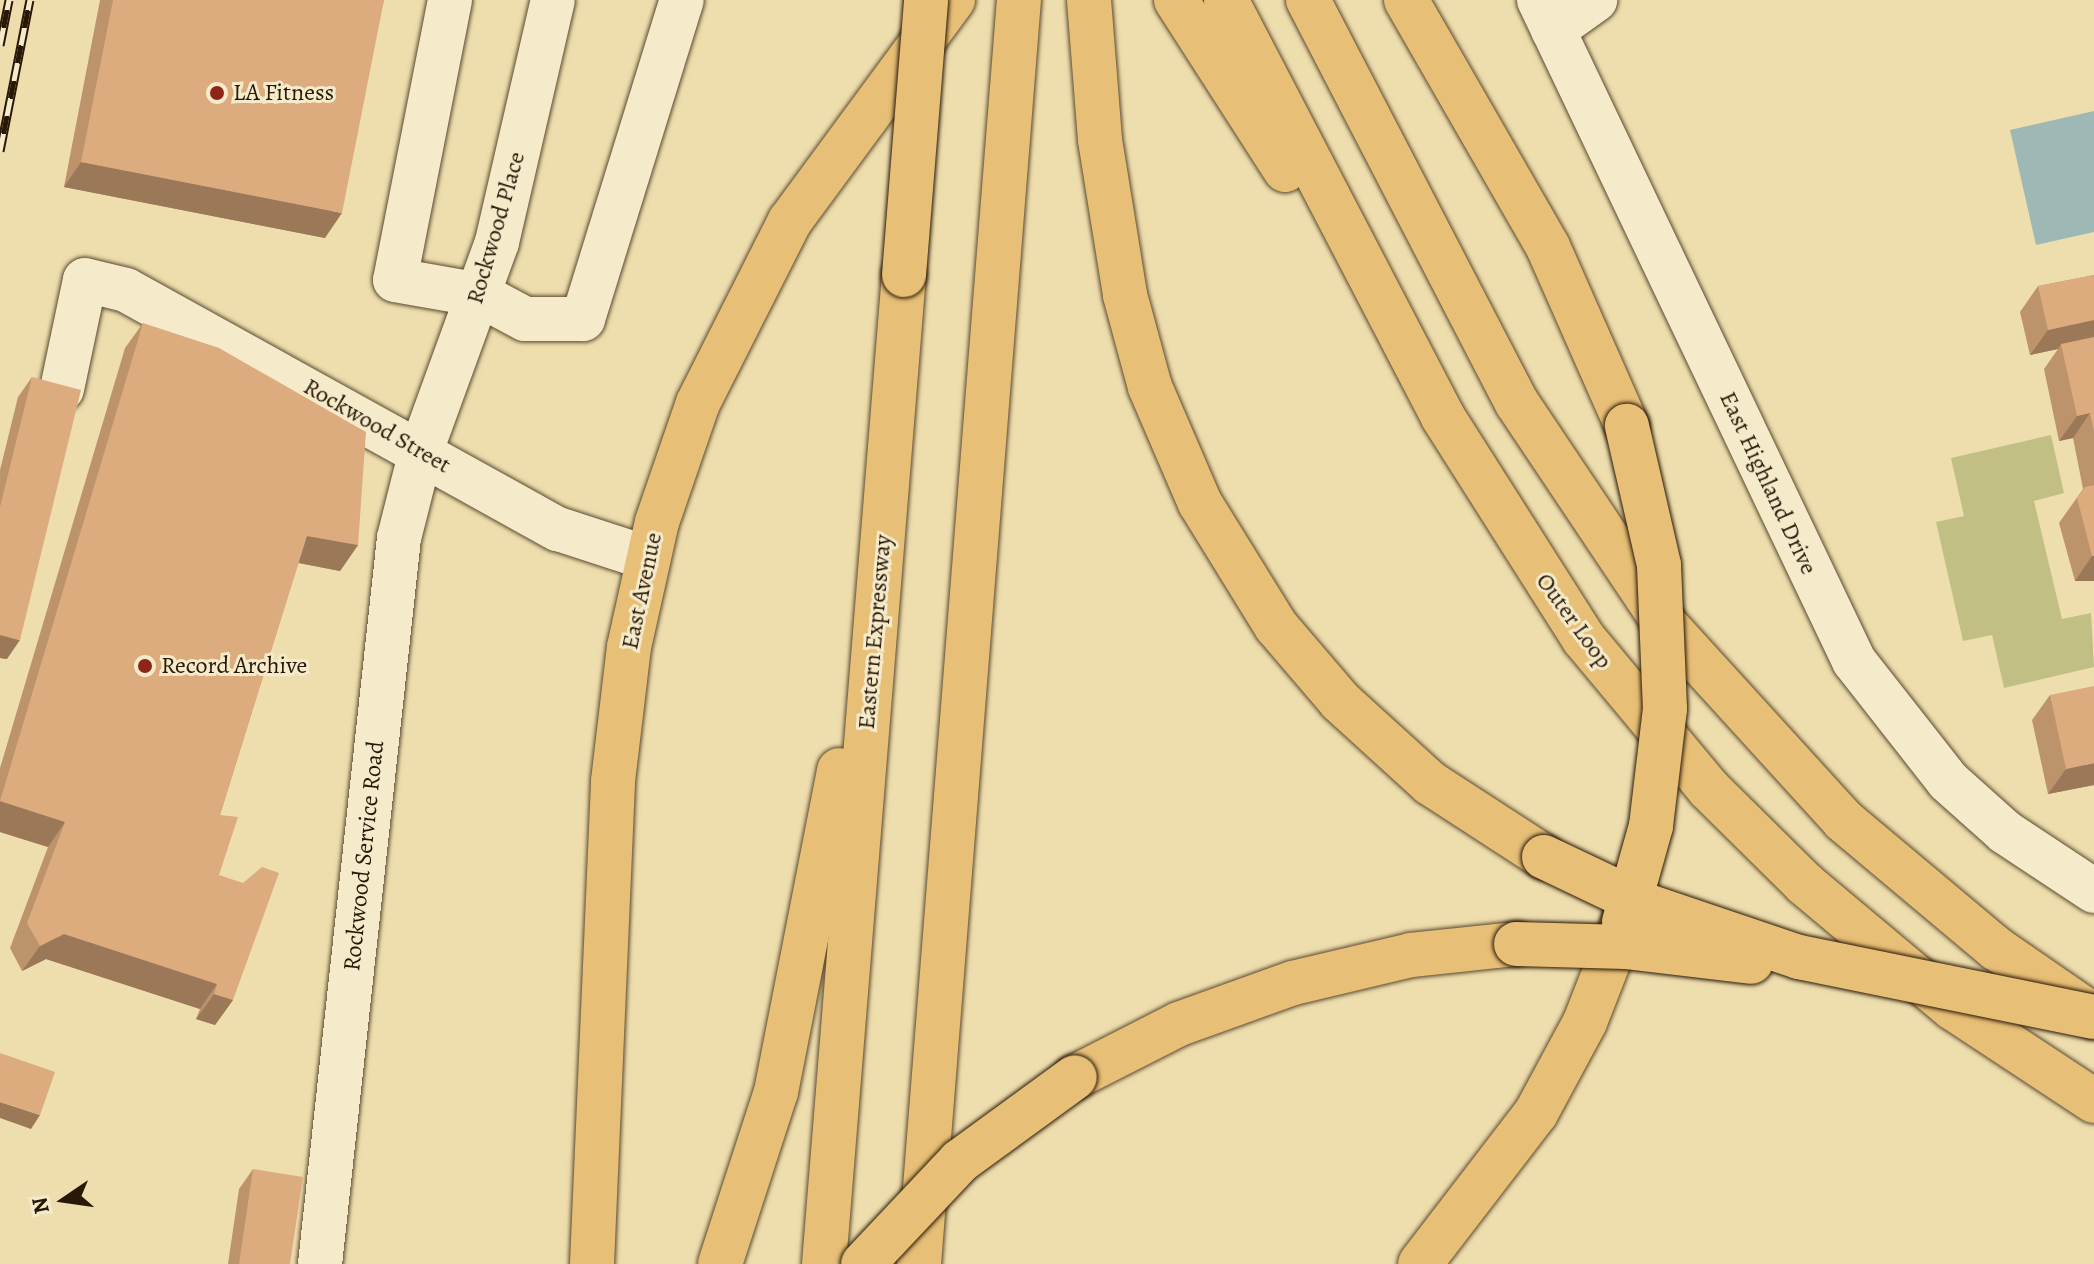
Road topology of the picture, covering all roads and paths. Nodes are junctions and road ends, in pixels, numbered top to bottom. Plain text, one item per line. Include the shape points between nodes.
1 (450, 0) edge
2 (553, 0) edge
3 (682, 0) edge
4 (926, 0) edge
5 (953, 0) edge
6 (1019, 0) edge
7 (1089, 0) edge
8 (1176, 0) edge
9 (1226, 0) edge
10 (1308, 0) edge
11 (1406, 0) edge
12 (1595, 0) edge
13 (1546, 15) edge
14 (480, 295) junction
15 (62, 389) edge
16 (1443, 417) junction
17 (421, 451) junction
18 (883, 532) junction
19 (647, 558) junction
20 (2094, 891) edge
21 (1896, 981) junction
22 (2094, 1016) edge
23 (2094, 1101) edge
24 (597, 1141) junction
25 (320, 1264) edge
26 (563, 1264) edge
27 (592, 1264) edge
28 (720, 1264) edge
29 (824, 1264) edge
30 (863, 1264) edge
31 (919, 1264) edge
32 (1420, 1264) edge

1 - 14 street via 395,280
2 - 14 street, Rockwood Place
3 - 14 street via 583,319 525,319
4 - 18 main road, Eastern Expressway, bridge
5 - 19 main road, East Avenue via 827,165 755,283 698,403
6 - 31 main road
7 - 21 main road, bridge via 1110,216 1144,366 1178,457 1230,556 1292,646 1377,737 1468,809 1544,857 1692,923
8 - 16 main road
9 - 16 main road, Outer Loop
10 - 22 main road via 1517,403 1664,623 1750,726 1853,829 1997,949
11 - 32 main road, bridge via 1548,247 1627,426 1659,565 1665,709 1651,826 1624,922 1585,1022 1536,1113
12 - 13 street
13 - 20 street, East Highland Drive via 1865,680 1970,802
14 - 17 street, Rockwood Place
15 - 17 street, Rockwood Street via 85,280 169,308
16 - 23 main road, Outer Loop via 1584,639 1709,789 1903,970
17 - 19 street, Rockwood Street via 576,537
17 - 25 street, Rockwood Service Road via 393,586
18 - 28 main road via 792,1025
18 - 29 main road, Eastern Expressway
19 - 24 main road, East Avenue via 613,781
21 - 22 main road, bridge
21 - 30 main road, bridge via 1626,947 1516,944 1398,958 1293,983 1179,1024 1075,1077 960,1161
24 - 26 main road
24 - 27 main road, East Avenue

